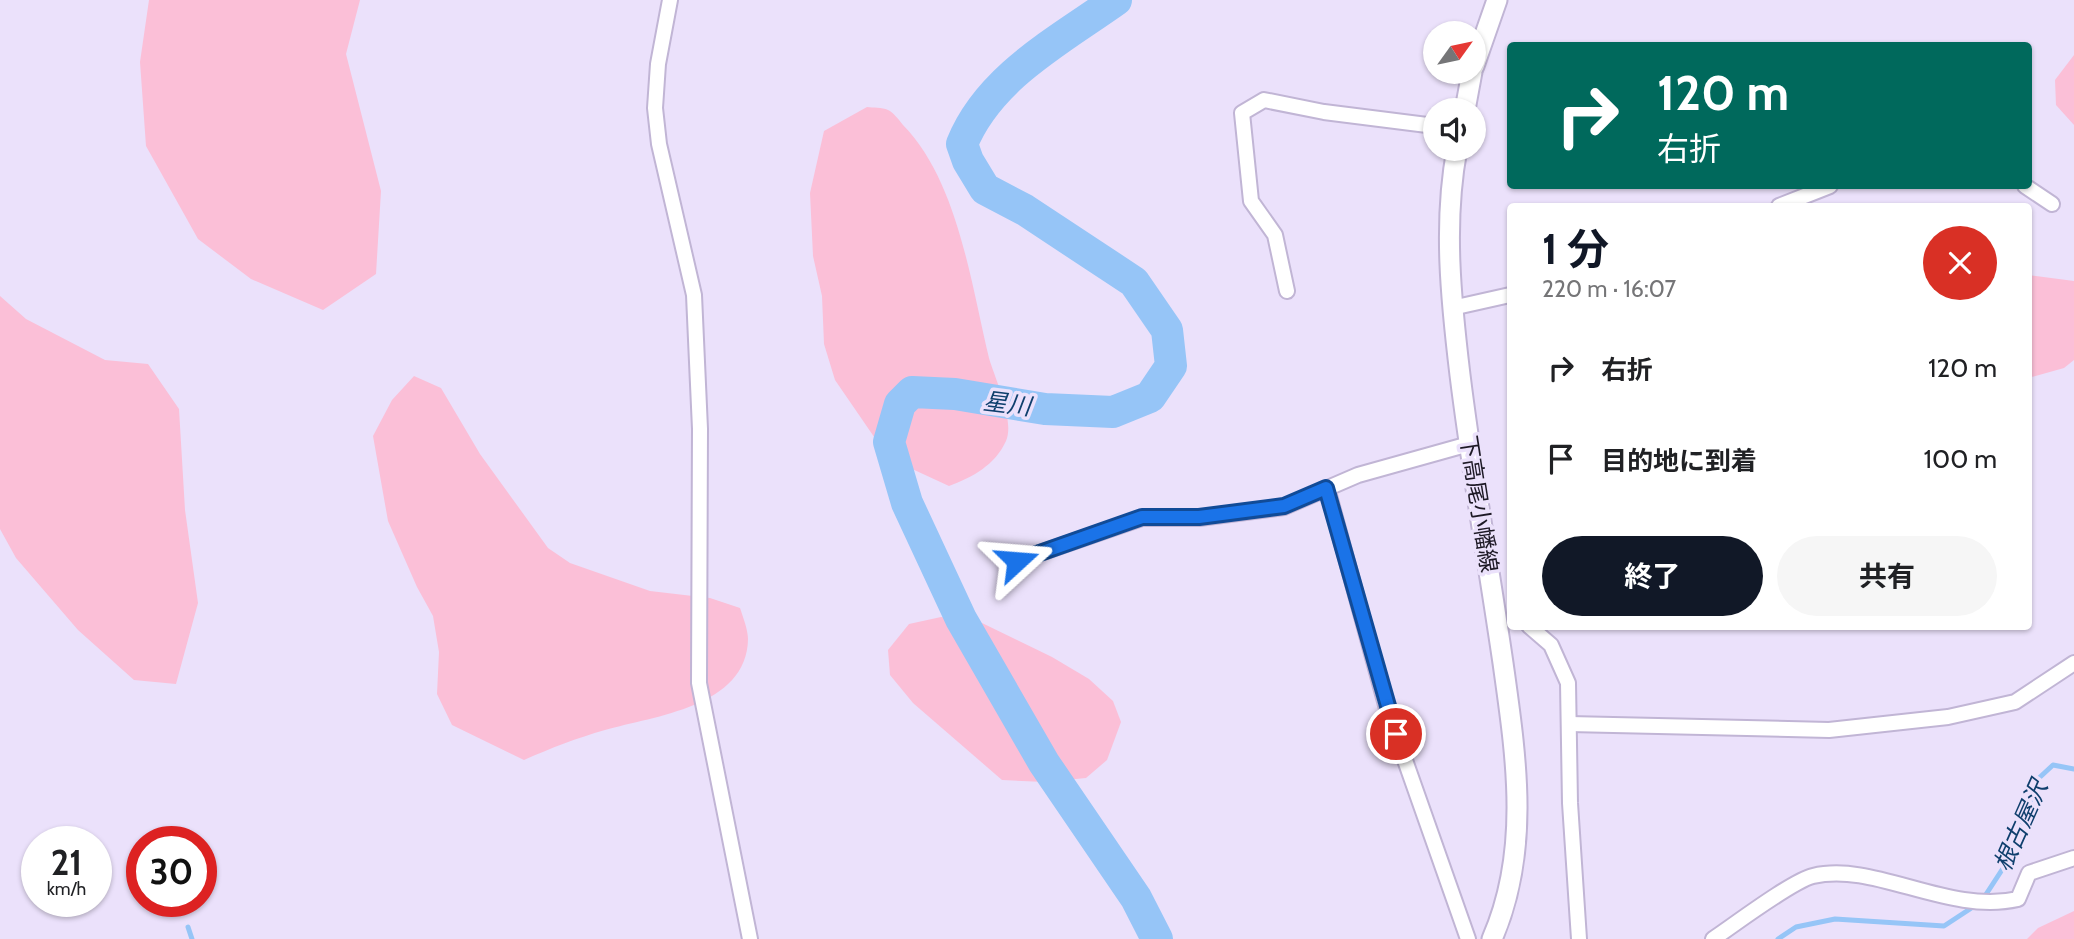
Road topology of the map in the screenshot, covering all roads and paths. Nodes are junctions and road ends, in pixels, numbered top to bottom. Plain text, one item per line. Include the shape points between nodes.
1 (670, 0) edge
2 (1497, 0) edge
3 (1486, 32) edge
4 (1423, 124) edge
5 (1455, 161) edge
6 (1822, 189) edge
7 (2030, 189) edge
8 (1787, 203) edge
9 (2052, 204) dead end
10 (1287, 290) dead end
11 (1507, 296) edge
12 (1452, 308) junction
13 (1469, 444) junction
14 (1326, 488) junction
15 (1017, 561) dead end
16 (1494, 602) junction
17 (1507, 611) edge
18 (1534, 630) edge
19 (2074, 663) edge
20 (1569, 724) junction
21 (2074, 858) edge
22 (1576, 938) edge
23 (751, 939) edge
24 (1468, 939) edge
25 (1492, 939) edge
26 (1713, 939) edge

1 - 23 street via 655,108 694,295 700,429 699,683
2 - 3 main road
4 - 10 street via 1264,100 1242,113 1251,201 1275,235
5 - 12 main road, 下高尾小幡線
6 - 8 street
7 - 9 street
11 - 12 street
12 - 13 main road, 下高尾小幡線
13 - 14 street
13 - 16 main road, 下高尾小幡線
14 - 15 street via 1284,506 1199,517 1142,517
14 - 24 street via 1387,709
16 - 17 street
16 - 25 main road, 下高尾小幡線 via 1510,712 1518,820 1509,889
18 - 20 street via 1551,645 1568,683
19 - 20 street via 2015,702 1948,717 1829,730
20 - 22 street
21 - 26 street via 2029,873 2018,899 1995,904 1842,872 1811,876

